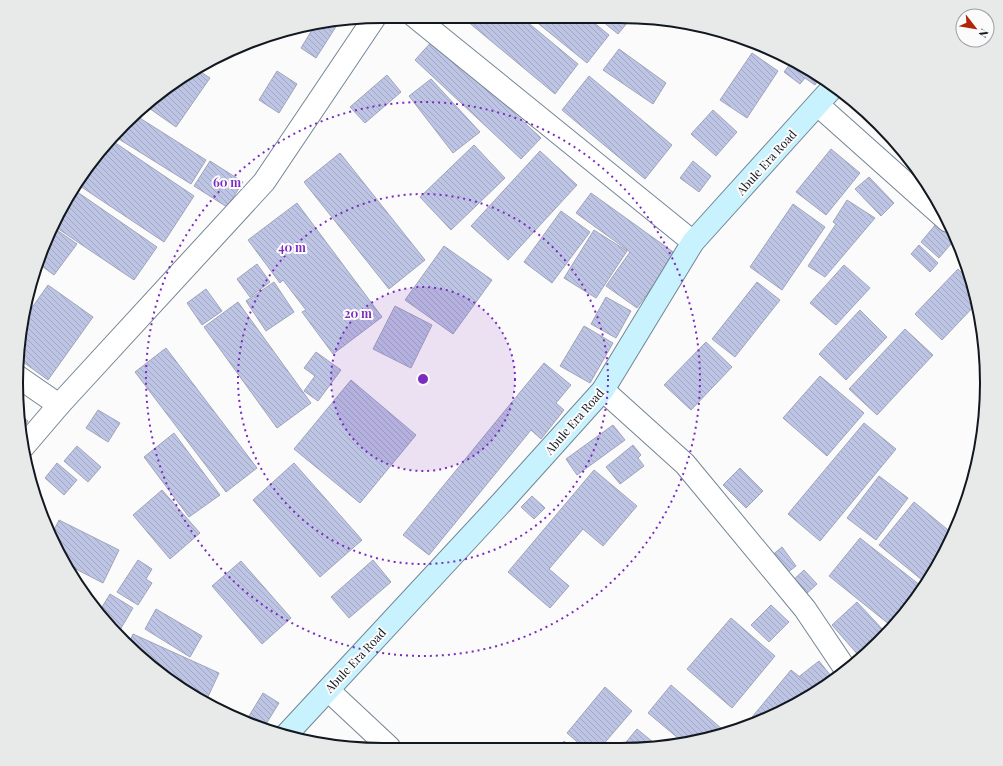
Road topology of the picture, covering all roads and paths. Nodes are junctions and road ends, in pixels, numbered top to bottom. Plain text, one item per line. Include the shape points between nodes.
1 (423, 23) edge
2 (371, 24) edge
3 (830, 91) edge
4 (818, 104) junction
5 (936, 210) edge
6 (693, 242) junction
7 (23, 380) edge
8 (603, 390) junction
9 (58, 405) junction
10 (28, 441) edge
11 (843, 666) edge
12 (328, 690) junction
13 (290, 731) edge
14 (385, 743) edge

1 - 6 street
2 - 9 street via 264,182
3 - 4 street, Abule Era Road
4 - 5 street
4 - 6 street, Abule Era Road
6 - 8 street, Abule Era Road
7 - 9 street
8 - 11 street via 685,464 805,609
8 - 12 street, Abule Era Road
9 - 10 street
12 - 13 street, Abule Era Road
12 - 14 street

